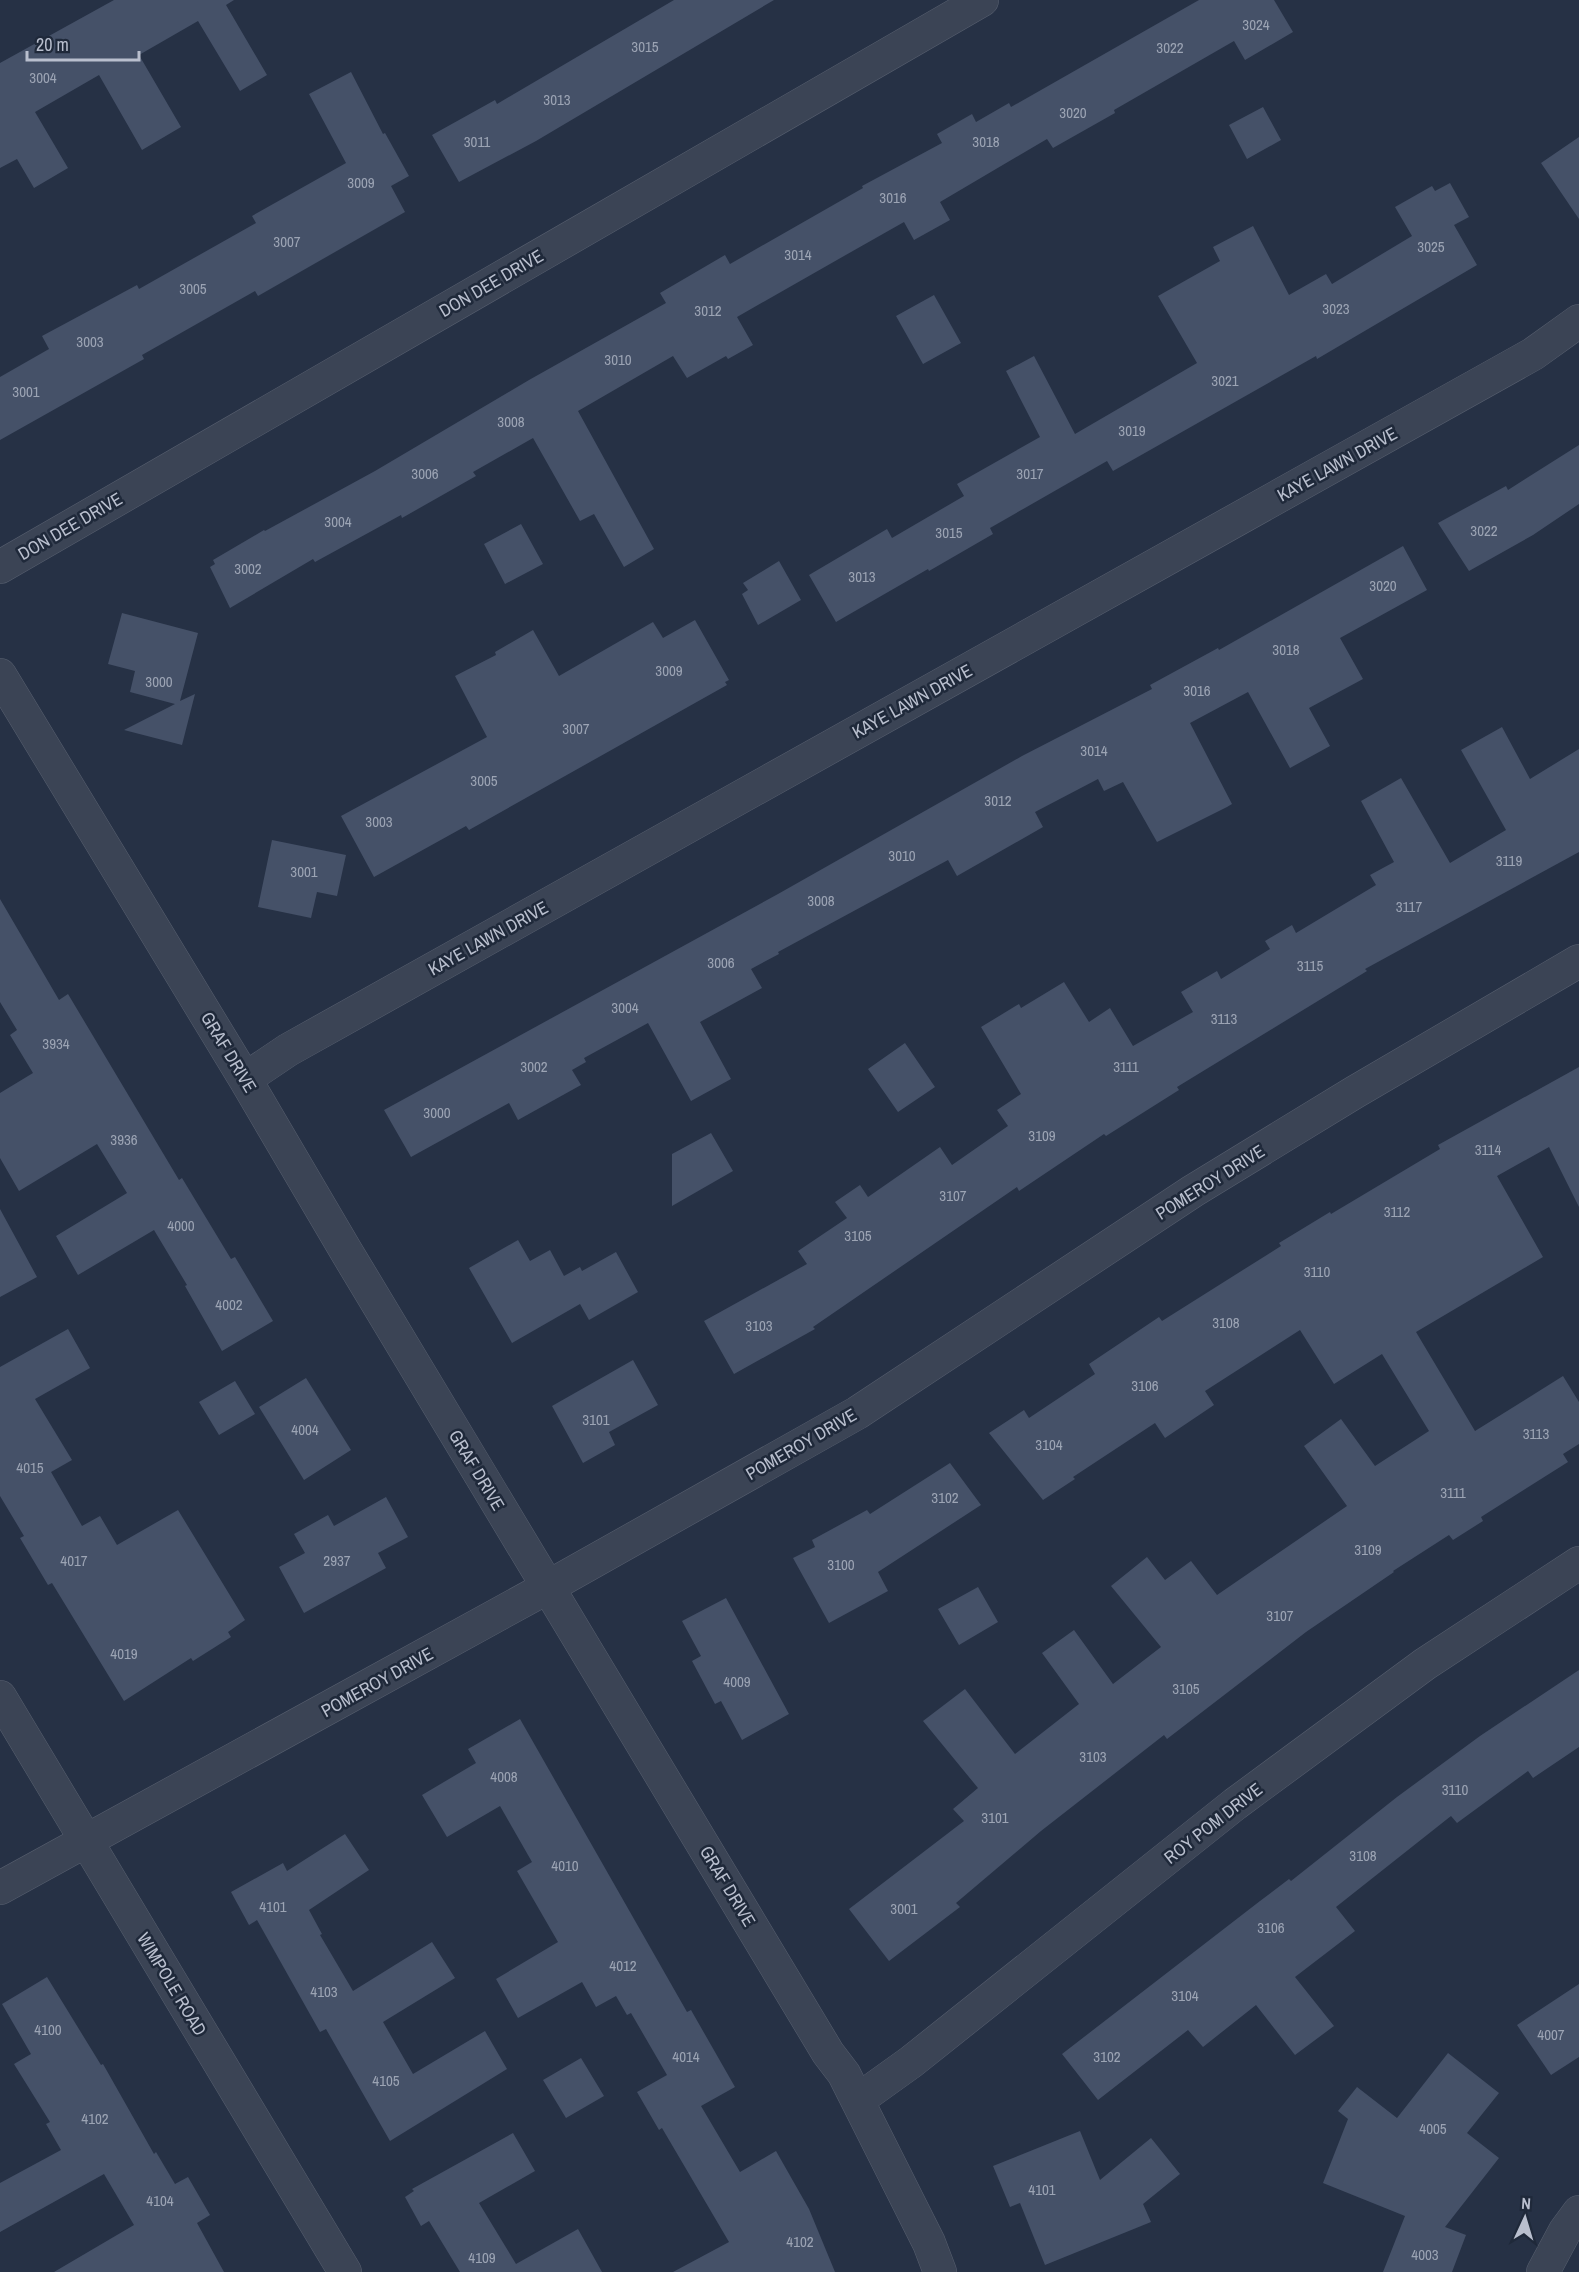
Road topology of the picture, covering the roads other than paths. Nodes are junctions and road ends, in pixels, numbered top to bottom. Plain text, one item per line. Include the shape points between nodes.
1 (982, 0) edge
2 (1579, 321) edge
3 (0, 567) edge
4 (0, 675) edge
5 (1579, 961) edge
6 (245, 1079) junction
7 (1579, 1563) edge
8 (548, 1587) junction
9 (0, 1697) edge
10 (87, 1842) junction
11 (0, 1888) edge
12 (858, 2100) junction
13 (1579, 2212) edge
14 (345, 2272) edge
15 (940, 2272) edge
16 (1543, 2272) edge

1 - 3 street, DON DEE DRIVE
2 - 6 street, KAYE LAWN DRIVE via 1533,354 288,1050
4 - 6 street, GRAF DRIVE
5 - 8 street, POMEROY DRIVE via 1193,1191 857,1413
6 - 8 street, GRAF DRIVE
7 - 12 street, ROY POM DRIVE via 1425,1664 1235,1804
8 - 10 street, POMEROY DRIVE
8 - 12 street, GRAF DRIVE
9 - 10 street, WIMPOLE ROAD
10 - 11 street, POMEROY DRIVE
10 - 14 street, WIMPOLE ROAD
12 - 15 street, GRAF DRIVE
13 - 16 street

